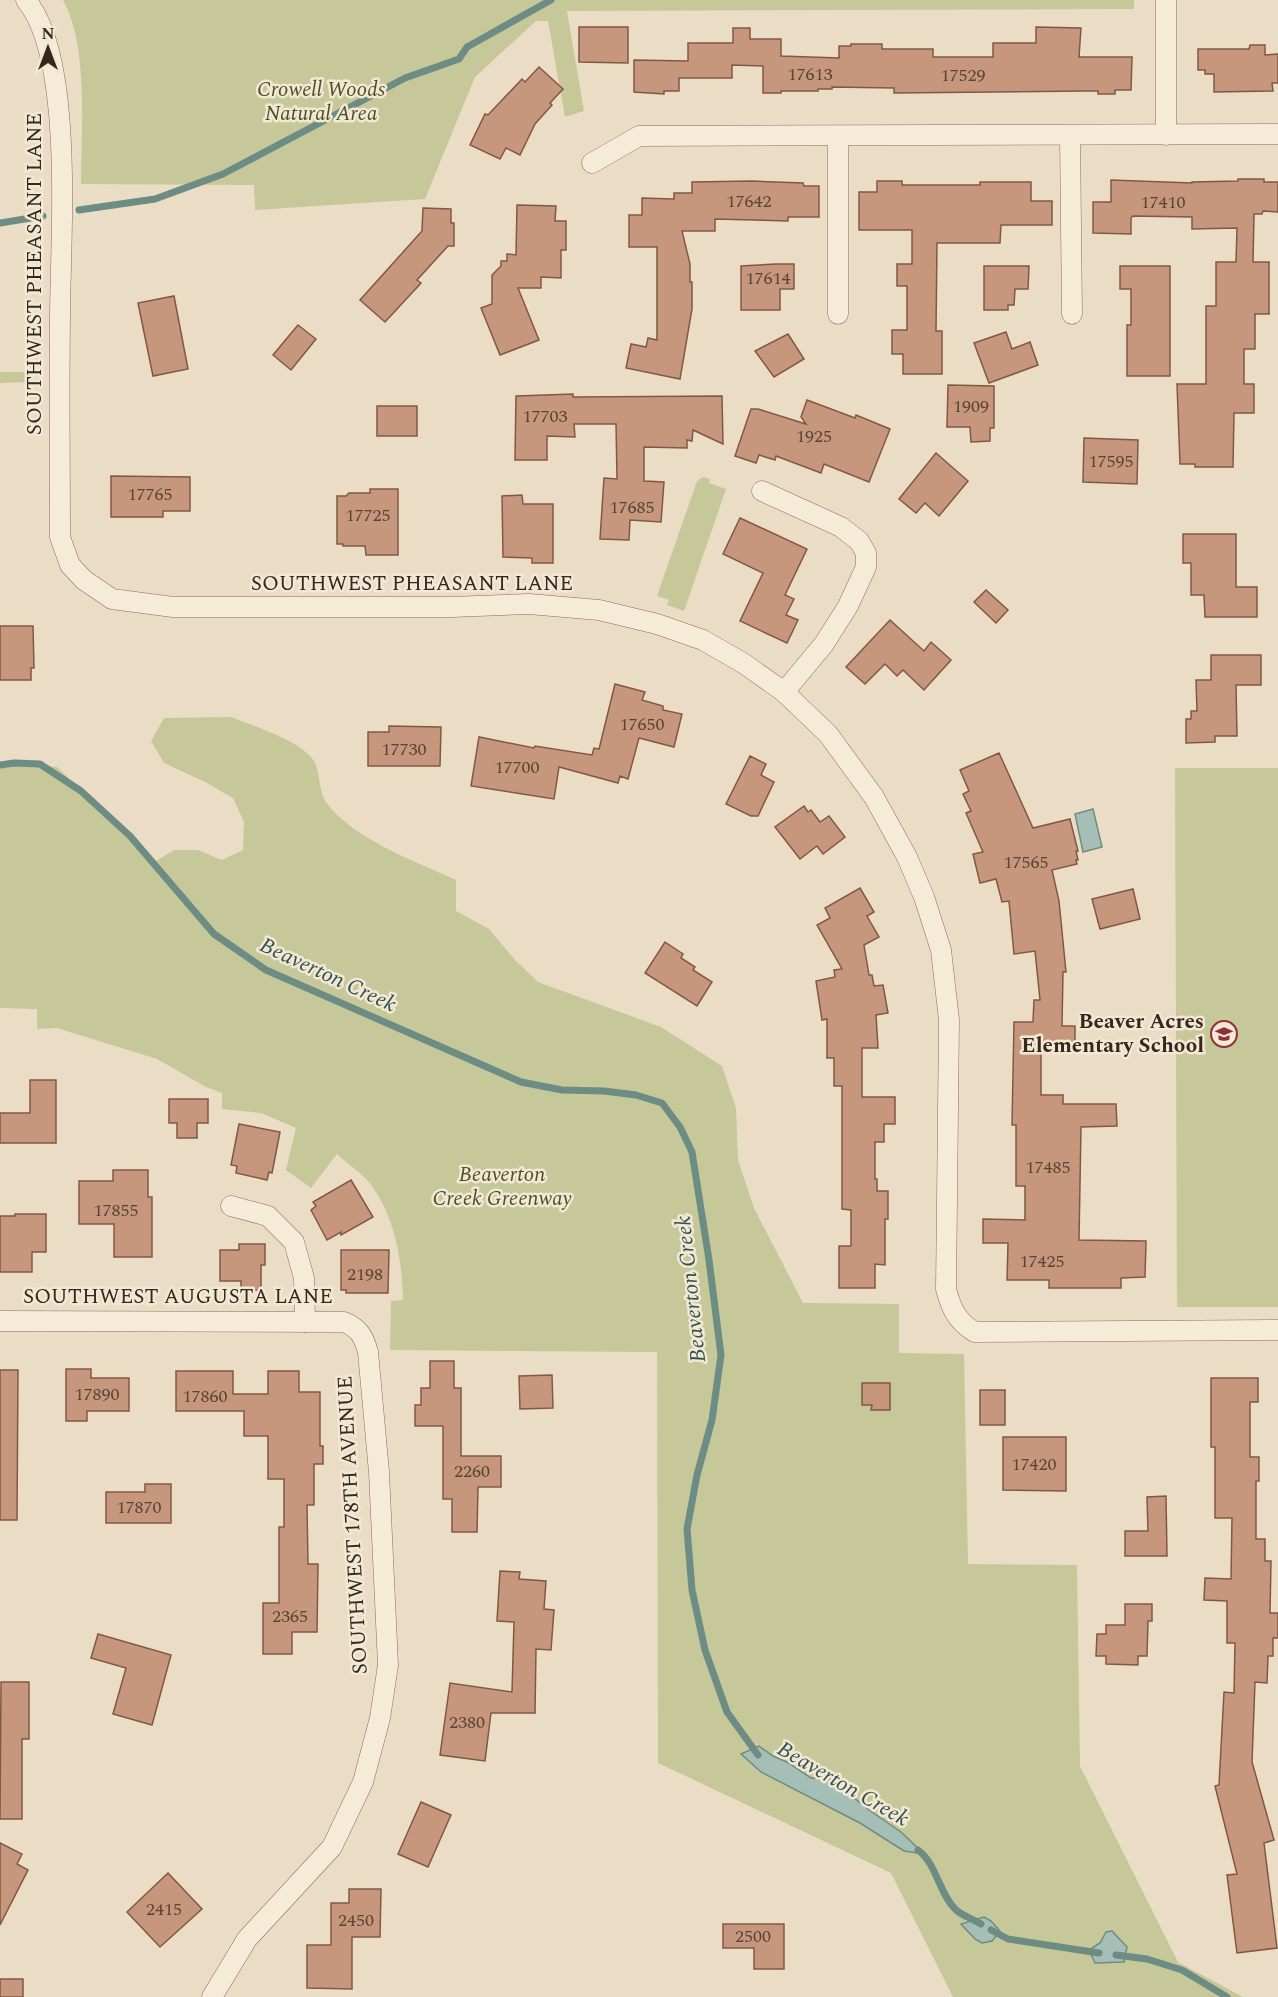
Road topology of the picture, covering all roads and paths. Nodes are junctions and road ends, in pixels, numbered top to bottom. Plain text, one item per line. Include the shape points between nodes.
1 (26, 0) edge
2 (1166, 0) edge
3 (1278, 134) edge
4 (1166, 135) junction
5 (838, 136) junction
6 (1070, 136) junction
7 (592, 163) dead end
8 (838, 314) dead end
9 (1072, 314) dead end
10 (762, 490) dead end
11 (784, 692) junction
12 (231, 1206) dead end
13 (0, 1321) edge
14 (306, 1322) junction
15 (355, 1326) joint
16 (1278, 1329) edge
17 (212, 1997) edge

1 - 11 street, SOUTHWEST PHEASANT LANE via 35,11 49,49 58,103 62,174 60,537 70,565 84,580 112,598 173,607 529,604 599,610 703,640
2 - 4 street
3 - 4 street
4 - 6 street
5 - 6 street
5 - 7 street via 639,136
5 - 8 street
6 - 9 street
10 - 11 street via 841,527 859,541 866,553 866,567 848,606 824,644
11 - 16 street, SOUTHWEST PHEASANT LANE via 828,734 874,797 907,857 941,950 949,1020 946,1289 959,1321 975,1332
12 - 14 street via 268,1216 294,1242 304,1278
13 - 14 street, SOUTHWEST AUGUSTA LANE
14 - 15 street, SOUTHWEST AUGUSTA LANE via 344,1322
15 - 17 street, SOUTHWEST 178TH AVENUE via 365,1339 368,1352 379,1472 388,1665 380,1718 363,1782 332,1847 247,1940

